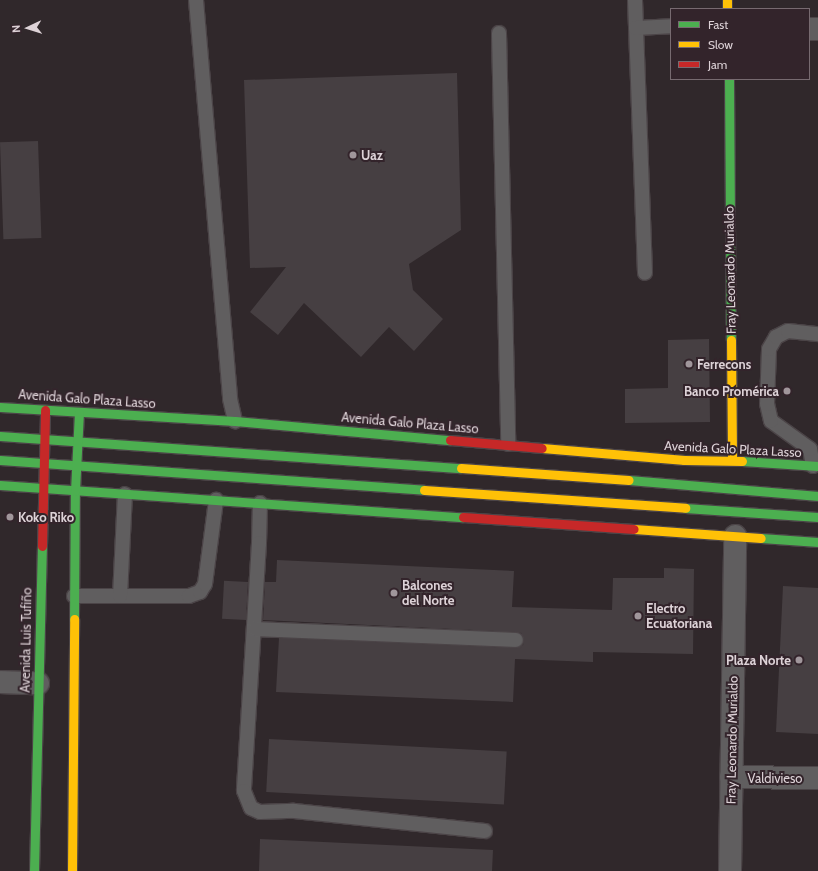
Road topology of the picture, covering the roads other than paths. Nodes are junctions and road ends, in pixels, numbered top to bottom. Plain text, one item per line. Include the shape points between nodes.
1 (196, 0) edge
2 (635, 0) edge
3 (670, 26) edge
4 (636, 28) junction
5 (499, 33) dead end
6 (728, 80) edge
7 (645, 273) dead end
8 (818, 334) edge
9 (0, 406) edge
10 (45, 410) junction
11 (79, 413) junction
12 (234, 421) junction
13 (0, 436) edge
14 (43, 439) junction
15 (78, 441) junction
16 (508, 444) junction
17 (0, 460) edge
18 (732, 460) junction
19 (42, 463) junction
20 (77, 465) junction
21 (816, 466) edge
22 (0, 485) edge
23 (42, 488) junction
24 (75, 491) junction
25 (125, 494) junction
26 (818, 496) edge
27 (216, 500) junction
28 (260, 503) junction
29 (818, 517) edge
30 (735, 536) junction
31 (818, 542) edge
32 (74, 596) junction
33 (120, 596) junction
34 (255, 629) junction
35 (516, 640) dead end
36 (0, 682) edge
37 (38, 682) junction
38 (731, 778) junction
39 (818, 778) edge
40 (486, 832) dead end
41 (34, 871) edge
42 (72, 871) edge
43 (730, 871) edge

1 - 12 lane via 230,400
2 - 4 lane
3 - 4 lane
4 - 7 lane
5 - 16 lane
6 - 18 main road, Fray Leonardo Murialdo
8 - 21 lane via 788,331 776,337 769,349 768,396 770,421 810,449
9 - 10 main road, Avenida Galo Plaza Lasso
10 - 11 main road, Avenida Galo Plaza Lasso
10 - 14 main road, Avenida Luis Tufiño
11 - 12 main road, Avenida Galo Plaza Lasso
11 - 15 main road
12 - 16 main road, Avenida Galo Plaza Lasso
13 - 14 main road
14 - 15 main road
14 - 19 main road, Avenida Luis Tufiño
15 - 20 main road
15 - 26 main road via 568,475
16 - 18 main road, Avenida Galo Plaza Lasso via 684,460
17 - 19 main road
18 - 21 main road, Avenida Galo Plaza Lasso
19 - 20 main road
19 - 23 main road, Avenida Luis Tufiño
20 - 24 main road
20 - 29 main road
22 - 23 main road
23 - 24 main road
23 - 37 main road, Avenida Luis Tufiño
24 - 25 main road
24 - 32 main road
25 - 27 main road
25 - 33 lane
27 - 28 main road
27 - 33 lane via 205,584 200,592 189,596
28 - 30 main road
28 - 34 lane
30 - 31 main road
30 - 38 street, Fray Leonardo Murialdo
32 - 33 lane
32 - 42 main road
34 - 35 lane
34 - 40 lane via 244,791 251,808 260,812 294,811
36 - 37 street
37 - 41 main road, Avenida Luis Tufiño
38 - 39 street, Valdivieso
38 - 43 street, Fray Leonardo Murialdo

